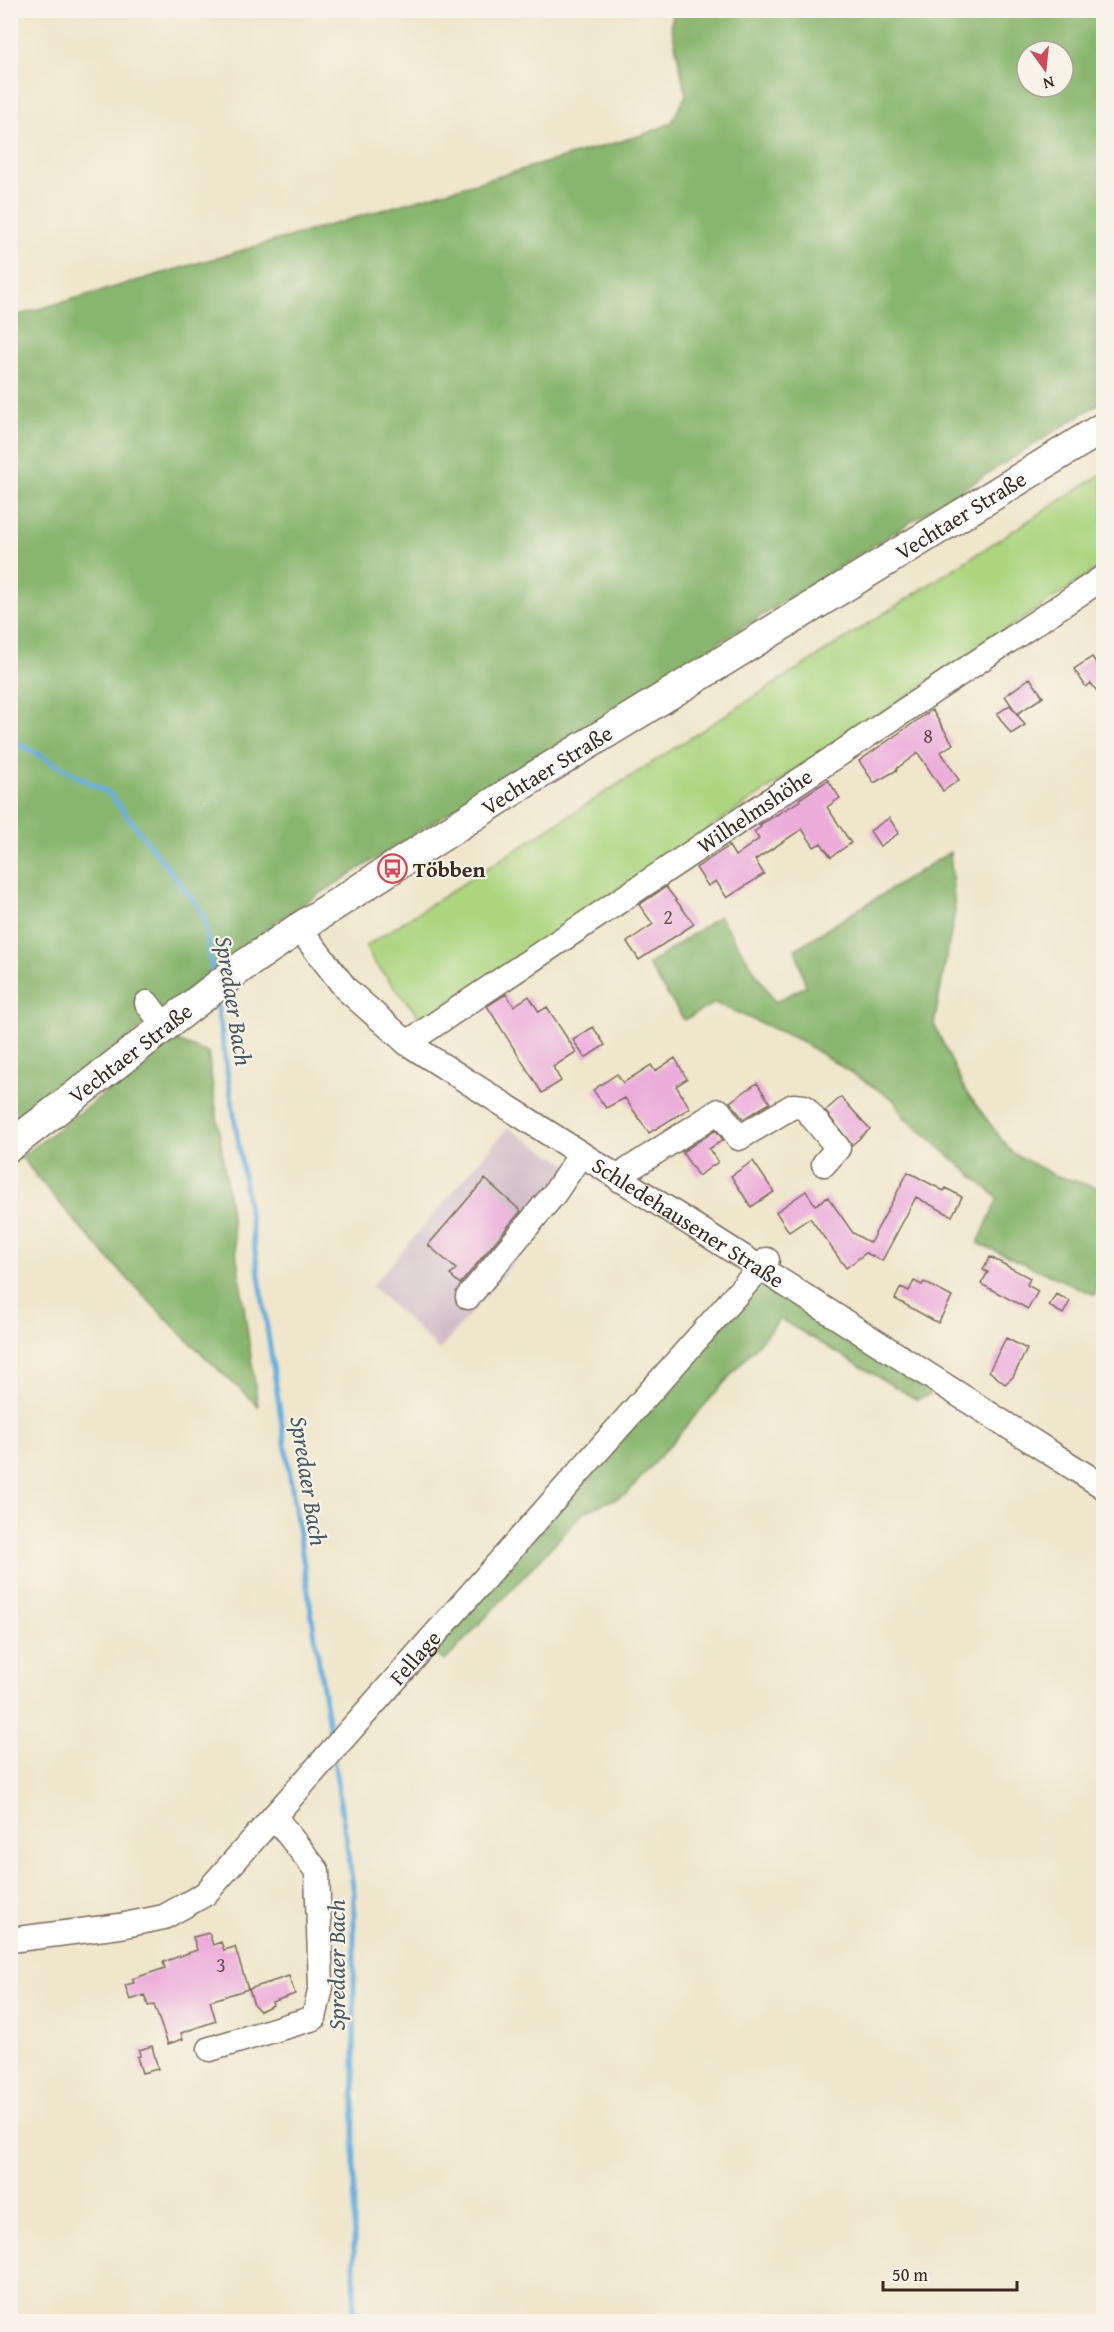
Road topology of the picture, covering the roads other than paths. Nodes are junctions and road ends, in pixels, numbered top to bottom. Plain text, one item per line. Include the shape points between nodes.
1 (1104, 427) edge
2 (1104, 577) edge
3 (299, 928) junction
4 (407, 1043) junction
5 (10, 1146) edge
6 (581, 1154) junction
7 (824, 1164) dead end
8 (620, 1180) junction
9 (763, 1264) junction
10 (468, 1297) dead end
11 (1100, 1478) edge
12 (274, 1816) junction
13 (10, 1940) edge
14 (210, 2049) dead end

1 - 3 main road, Vechtaer Straße via 518,787
2 - 4 street, Wilhelmshöhe
3 - 4 street, Schledehausener Straße via 346,989
3 - 5 main road, Vechtaer Straße via 243,966 164,1011
4 - 6 street, Schledehausener Straße
6 - 8 street, Schledehausener Straße
6 - 10 street via 554,1194
7 - 8 street via 838,1148 804,1107 793,1106 739,1138 719,1111 628,1170
8 - 9 street, Schledehausener Straße
9 - 11 street, Schledehausener Straße
9 - 12 street, Fellage
12 - 13 street, Fellage via 205,1894 164,1917
12 - 14 street via 317,1871 321,1988 314,2018

